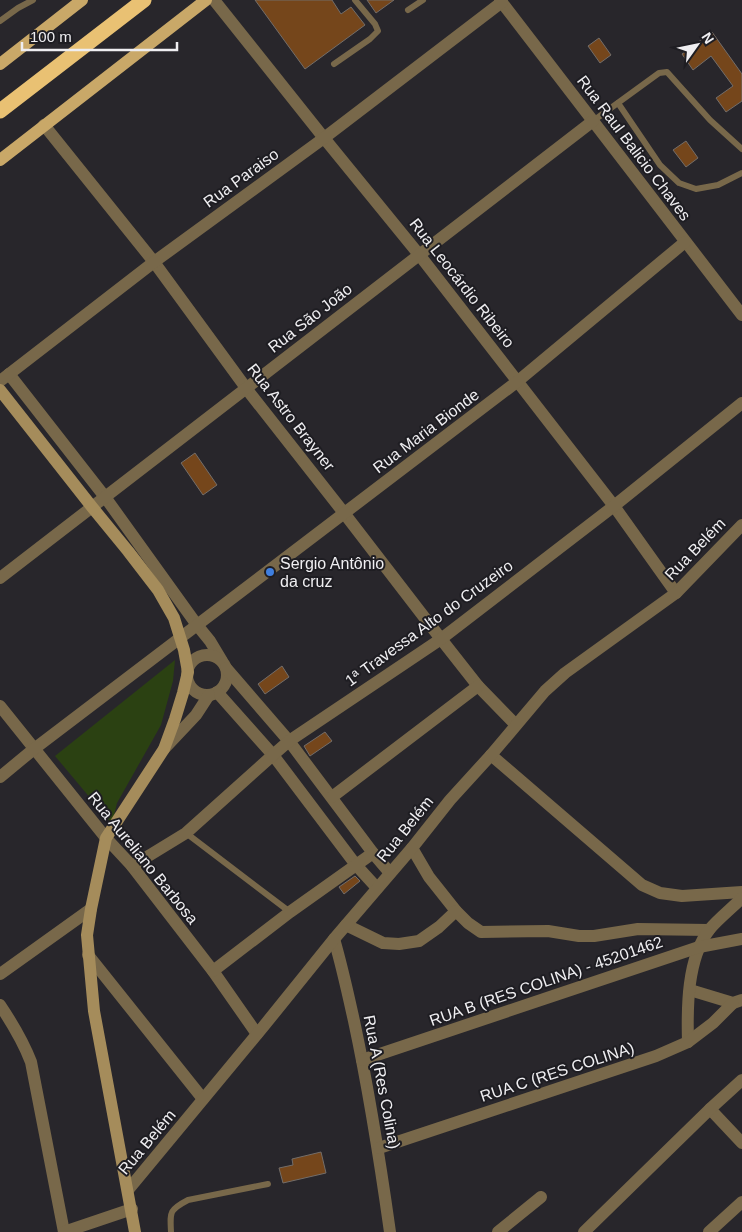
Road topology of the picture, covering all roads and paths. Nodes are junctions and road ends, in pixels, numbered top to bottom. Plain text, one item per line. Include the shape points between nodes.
1 (33, 0) edge
2 (82, 0) edge
3 (144, 0) edge
4 (206, 0) edge
5 (214, 0) edge
6 (355, 0) edge
7 (423, 0) edge
8 (502, 1) edge
9 (408, 10) dead end
10 (0, 21) edge
11 (0, 64) edge
12 (334, 64) dead end
13 (618, 103) junction
14 (0, 111) edge
15 (593, 121) junction
16 (44, 125) junction
17 (324, 138) junction
18 (742, 149) edge
19 (0, 160) edge
20 (742, 173) edge
21 (685, 242) junction
22 (420, 255) junction
23 (154, 262) junction
24 (742, 315) edge
25 (4, 378) edge
26 (518, 381) junction
27 (246, 388) junction
28 (0, 390) edge
29 (742, 402) edge
30 (105, 497) junction
31 (614, 506) junction
32 (92, 507) junction
33 (344, 512) junction
34 (742, 525) edge
35 (0, 578) edge
36 (676, 592) junction
37 (197, 625) junction
38 (180, 638) junction
39 (441, 639) junction
40 (224, 665) junction
41 (188, 672) junction
42 (478, 686) junction
43 (213, 693) junction
44 (0, 706) edge
45 (516, 725) junction
46 (289, 742) junction
47 (34, 749) junction
48 (164, 749) junction
49 (273, 755) junction
50 (491, 755) junction
51 (0, 777) edge
52 (332, 797) junction
53 (186, 834) junction
54 (106, 838) junction
55 (412, 848) junction
56 (373, 853) junction
57 (356, 864) junction
58 (132, 866) junction
59 (390, 873) junction
60 (377, 888) junction
61 (742, 892) edge
62 (742, 898) edge
63 (90, 909) junction
64 (456, 911) junction
65 (290, 912) junction
66 (346, 925) junction
67 (709, 930) junction
68 (334, 939) junction
69 (742, 939) edge
70 (699, 947) junction
71 (88, 955) junction
72 (213, 971) junction
73 (0, 974) edge
74 (690, 990) junction
75 (738, 1002) edge
76 (0, 1005) edge
77 (257, 1034) junction
78 (688, 1042) junction
79 (362, 1060) junction
80 (742, 1080) edge
81 (203, 1099) junction
82 (710, 1110) junction
83 (742, 1143) edge
84 (379, 1148) junction
85 (268, 1184) dead end
86 (128, 1190) junction
87 (541, 1197) dead end
88 (742, 1202) edge
89 (132, 1209) junction
90 (64, 1232) edge
91 (135, 1232) edge
92 (171, 1232) edge
93 (390, 1232) edge
94 (498, 1232) edge
95 (584, 1232) edge
96 (709, 1232) edge

1 - 10 lane
2 - 11 main road
3 - 14 highway
4 - 16 main road
5 - 17 street, Rua Leocárdio Ribeiro
6 - 12 lane via 378,31
7 - 9 lane
8 - 15 street, Rua Raul Balicio Chaves
8 - 17 street, Rua Paraiso
13 - 15 lane
13 - 18 lane via 659,73 667,72 710,120
13 - 20 lane via 660,165 679,183 696,189 718,186
15 - 21 street, Rua Raul Balicio Chaves
15 - 22 street, Rua São João
16 - 19 main road
16 - 23 street, Rua Astro Brayner
17 - 22 street, Rua Leocárdio Ribeiro
17 - 23 street, Rua Paraiso
21 - 24 street, Rua Raul Balicio Chaves
21 - 26 street, Rua Maria Bionde
22 - 26 street, Rua Leocárdio Ribeiro
22 - 27 street, Rua São João
23 - 25 street, Rua Paraiso
23 - 27 street, Rua Astro Brayner
25 - 30 street
26 - 31 street, Rua Leocárdio Ribeiro
26 - 33 street, Rua Maria Bionde
27 - 30 street, Rua São João
27 - 33 street, Rua Astro Brayner
28 - 32 main road
29 - 31 street, 1ª Travessa Alto do Cruzeiro
30 - 32 street, Rua São João
30 - 37 street
31 - 36 street, Rua Leocárdio Ribeiro
31 - 39 street, 1ª Travessa Alto do Cruzeiro
32 - 35 street, Rua São João
32 - 38 main road via 158,590 174,618
33 - 37 street, Rua Maria Bionde
33 - 39 street, Rua Astro Brayner
34 - 36 street, Rua Belém
36 - 45 street, Rua Belém via 565,673
37 - 38 street, Rua Maria Bionde
37 - 40 street
38 - 41 main road
38 - 47 street, Rua Maria Bionde
39 - 42 street, Rua Astro Brayner
39 - 46 street, 1ª Travessa Alto do Cruzeiro
40 - 41 street via 216,657 201,656 190,665
40 - 43 street via 226,679 221,689
40 - 46 street
41 - 43 street via 193,688 203,694
41 - 48 main road
42 - 45 street, Rua Astro Brayner
42 - 52 street
43 - 48 street
43 - 49 street
44 - 47 street, Rua Aureliano Barbosa
45 - 50 street, Rua Belém
46 - 49 street, 1ª Travessa Alto do Cruzeiro
46 - 52 street
47 - 51 street, Rua Maria Bionde
47 - 54 street, Rua Aureliano Barbosa
48 - 54 main road
49 - 53 street, 1ª Travessa Alto do Cruzeiro
49 - 57 street
50 - 55 street, Rua Belém
50 - 61 street via 642,885 660,893 682,896
52 - 56 street
53 - 58 street, 1ª Travessa Alto do Cruzeiro
53 - 65 lane
54 - 58 street, Rua Aureliano Barbosa
54 - 63 main road
55 - 59 street, Rua Belém
55 - 64 street via 429,877
56 - 57 street, Rua Belém
56 - 59 street
57 - 60 street
57 - 65 street, Rua Belém
58 - 72 street, Rua Aureliano Barbosa
59 - 60 street, Rua Belém
60 - 66 street, Rua Belém
62 - 67 street
63 - 71 main road
63 - 73 street
64 - 66 street via 419,941 399,944 383,942
64 - 67 street via 481,932 548,931 594,936 638,928
65 - 72 street, Rua Belém
66 - 68 street, Rua Belém
67 - 70 street
68 - 77 street, Rua Belém
68 - 79 street, Rua A (Res Colina)
69 - 70 street, RUA B (RES COLINA) - 45201462
70 - 74 street
70 - 79 street, RUA B (RES COLINA) - 45201462
71 - 81 street
71 - 86 main road via 94,1010
72 - 77 street, Rua Aureliano Barbosa
74 - 75 street
74 - 78 street
75 - 78 street, RUA C (RES COLINA)
76 - 90 street via 21,1038 30,1062
77 - 81 street, Rua Belém
78 - 84 street, RUA C (RES COLINA) via 656,1056
79 - 84 street, Rua A (Res Colina)
80 - 82 street
81 - 86 street, Rua Belém
82 - 83 street
82 - 95 street
84 - 93 street, Rua A (Res Colina)
85 - 92 lane via 188,1200 172,1210
86 - 89 main road
87 - 94 street
88 - 96 street
89 - 90 street
89 - 91 main road

